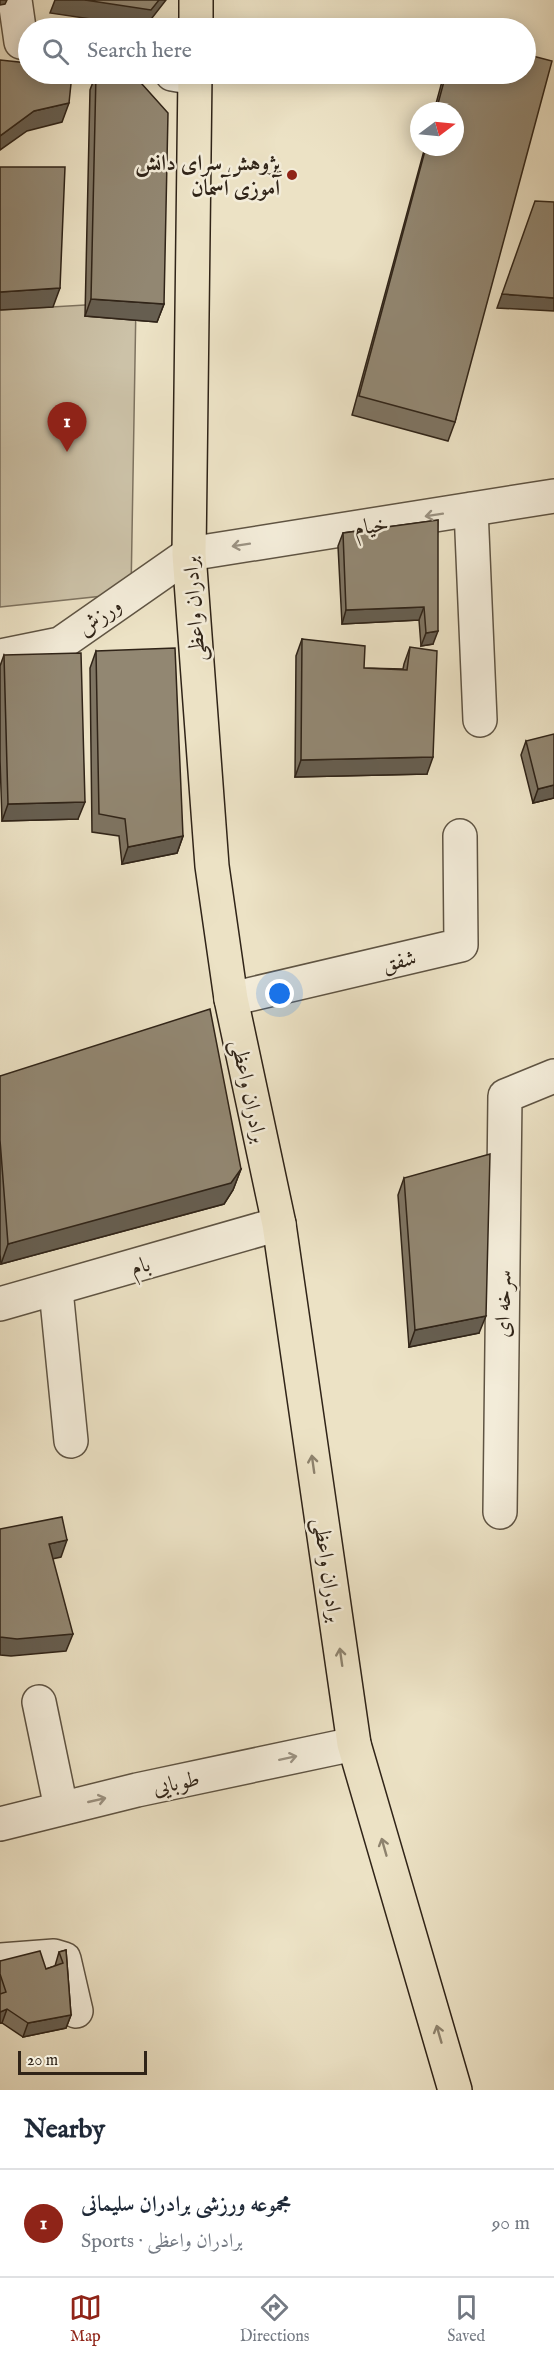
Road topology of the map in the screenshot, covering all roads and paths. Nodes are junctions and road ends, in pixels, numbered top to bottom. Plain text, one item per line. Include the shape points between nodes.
1 (15, 0) edge
2 (196, 0) edge
3 (196, 18) edge
4 (16, 43) edge
5 (187, 84) edge
6 (554, 496) edge
7 (471, 509) junction
8 (189, 554) junction
9 (0, 656) edge
10 (480, 720) dead end
11 (460, 837) dead end
12 (231, 999) junction
13 (554, 1076) edge
14 (279, 1224) junction
15 (56, 1290) junction
16 (0, 1304) edge
17 (71, 1441) dead end
18 (500, 1512) dead end
19 (39, 1702) dead end
20 (354, 1744) junction
21 (61, 1808) junction
22 (0, 1824) edge
23 (0, 1960) edge
24 (76, 2011) dead end
25 (455, 2090) edge

1 - 4 street
2 - 3 main road
5 - 8 main road, برادران واعظی
6 - 7 street, خیام
7 -> 8 street, خیام
7 - 10 street
8 - 9 street, ورزش via 60,644
8 - 12 main road, برادران واعظی via 212,866
11 - 12 street, شفق via 460,945
12 - 14 main road, برادران واعظی
13 - 18 street, سرخه ای via 505,1096
14 - 15 street, بام
20 -> 14 main road, برادران واعظی
15 - 16 street, بام
15 - 17 street
19 - 21 street
21 -> 20 street, طوبایی
25 -> 20 main road, برادران واعظی
21 - 22 street, طوبایی
23 - 24 street via 54,1956 64,1959

